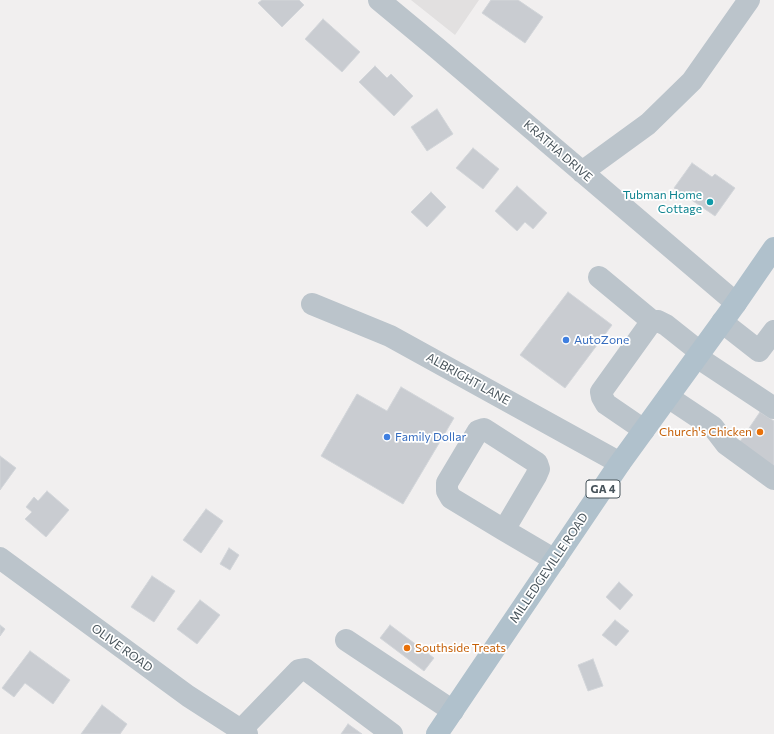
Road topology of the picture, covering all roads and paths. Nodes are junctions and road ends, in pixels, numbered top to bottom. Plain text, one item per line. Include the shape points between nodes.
1 (379, 0) edge
2 (749, 0) edge
3 (582, 172) junction
4 (772, 256) edge
5 (599, 277) dead end
6 (736, 303) junction
7 (312, 304) dead end
8 (652, 321) junction
9 (722, 322) junction
10 (774, 331) edge
11 (699, 354) junction
12 (668, 397) junction
13 (774, 408) edge
14 (644, 430) junction
15 (620, 463) junction
16 (774, 478) edge
17 (504, 530) junction
18 (0, 558) edge
19 (555, 560) junction
20 (346, 640) dead end
21 (453, 711) junction
22 (244, 732) edge
23 (392, 734) edge
24 (437, 734) edge

1 - 3 street, KRATHA DRIVE
2 - 3 street via 692,81 648,124
3 - 6 street, KRATHA DRIVE
4 - 6 main road, MILLEDGEVILLE ROAD / GA 4
5 - 8 street
6 - 9 main road, MILLEDGEVILLE ROAD / GA 4
7 - 15 street, ALBRIGHT LANE via 390,336
8 - 11 street via 666,325
8 - 14 street via 601,392 606,404
9 - 10 street via 759,351
9 - 11 main road, MILLEDGEVILLE ROAD / GA 4
11 - 12 main road, MILLEDGEVILLE ROAD / GA 4
11 - 13 street
12 - 14 main road, MILLEDGEVILLE ROAD / GA 4
12 - 16 street via 713,426 726,444
14 - 15 main road, MILLEDGEVILLE ROAD / GA 4
15 - 19 main road, MILLEDGEVILLE ROAD / GA 4
17 - 17 street via 451,498 447,491 447,483 478,431 484,429 536,462 538,469
17 - 19 street
18 - 22 street, OLIVE ROAD via 188,696
19 - 21 main road, MILLEDGEVILLE ROAD / GA 4
20 - 21 street
21 - 24 main road, MILLEDGEVILLE ROAD / GA 4
22 - 23 street via 299,670 305,669

